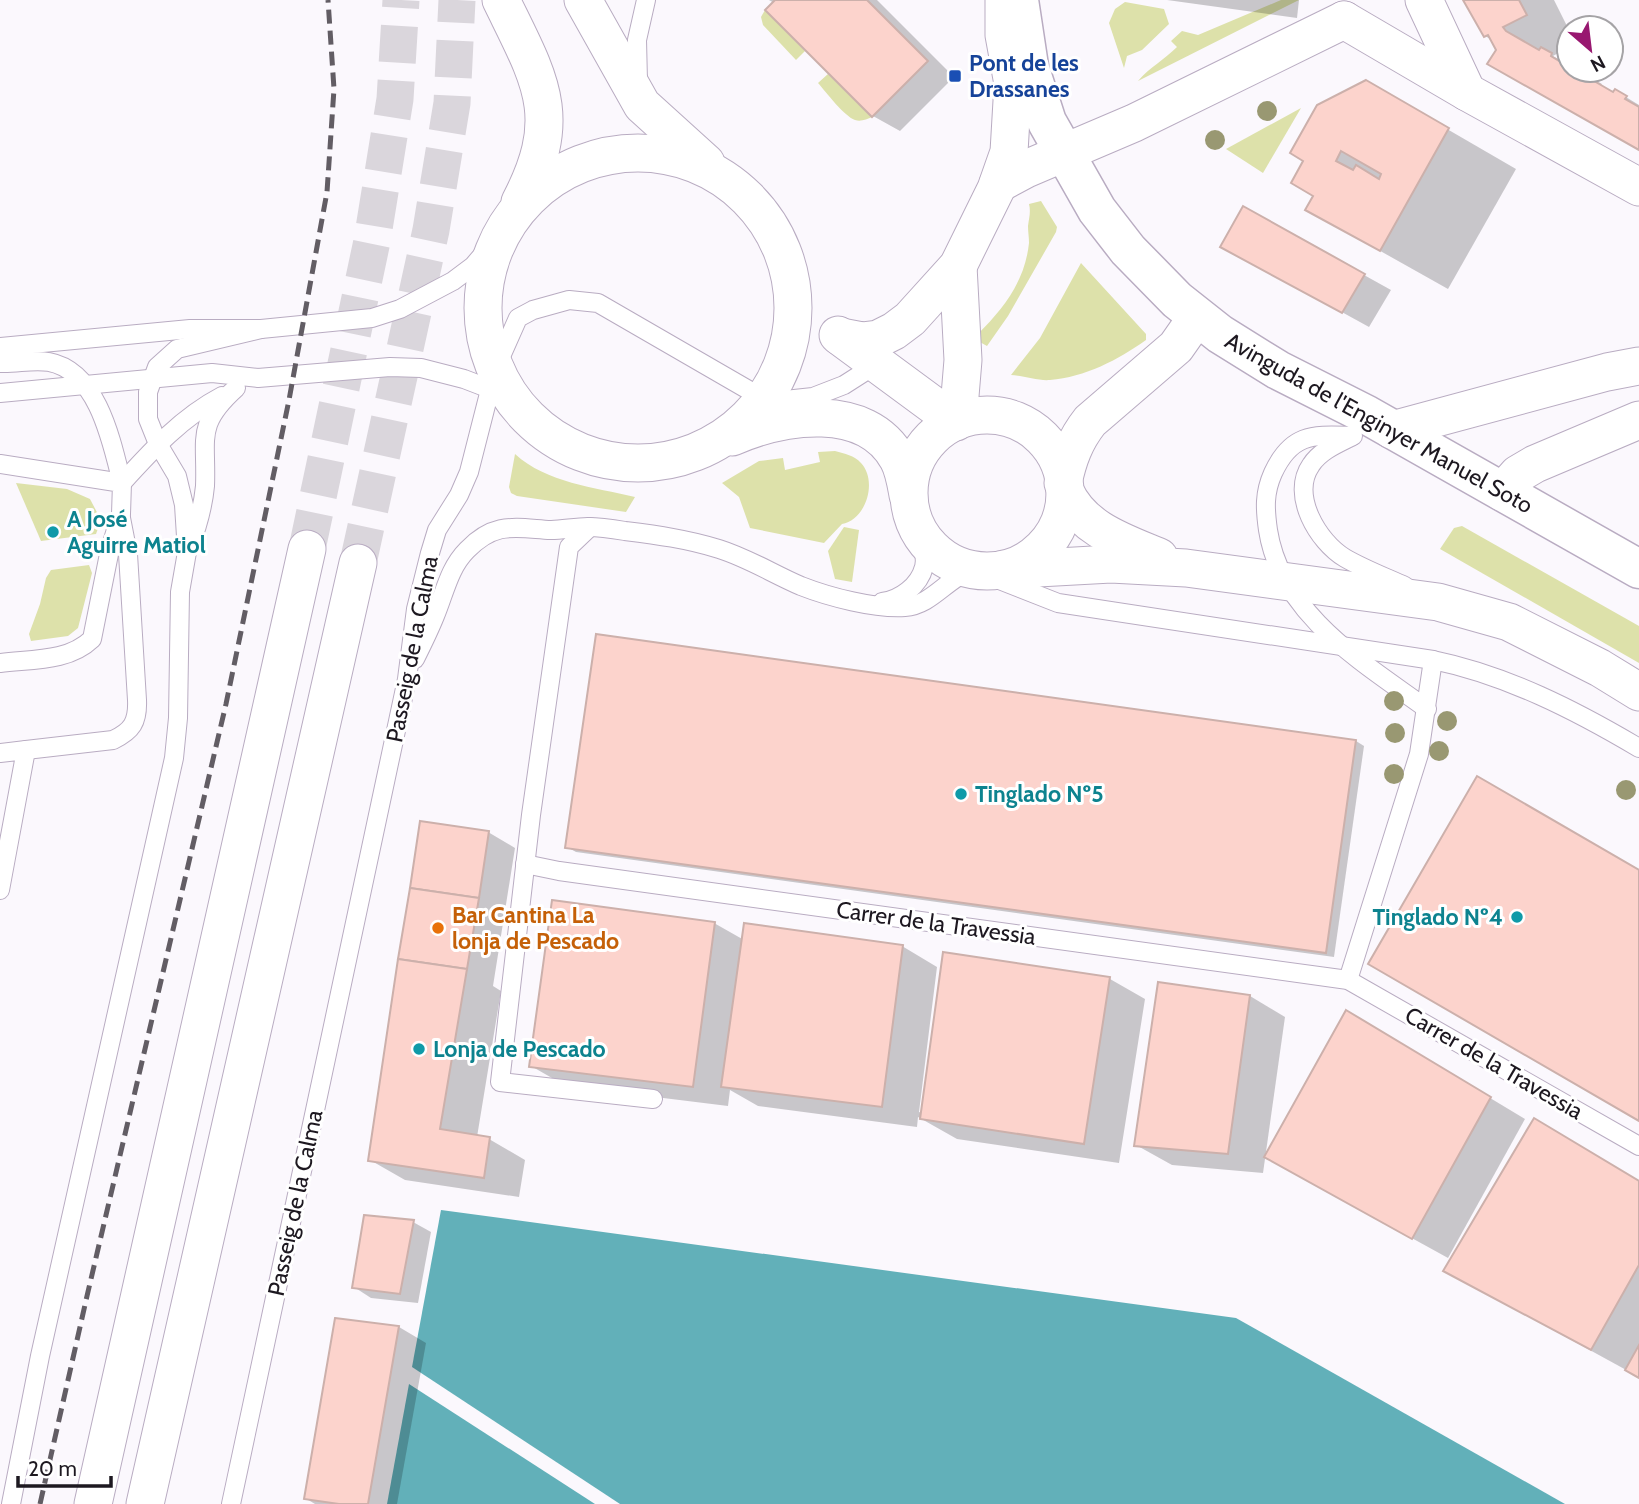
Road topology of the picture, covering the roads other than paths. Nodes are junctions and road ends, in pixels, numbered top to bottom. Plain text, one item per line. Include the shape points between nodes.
1 (501, 0) edge
2 (583, 0) edge
3 (646, 0) edge
4 (1004, 0) edge
5 (1019, 0) edge
6 (1424, 0) edge
7 (1348, 10) edge
8 (1467, 92) junction
9 (642, 106) junction
10 (1063, 153) junction
11 (717, 173) junction
12 (999, 184) junction
13 (1639, 187) edge
14 (508, 222) junction
15 (958, 266) junction
16 (789, 267) junction
17 (1197, 317) junction
18 (261, 329) junction
19 (841, 337) junction
20 (0, 347) edge
21 (0, 363) edge
22 (876, 365) junction
23 (1639, 366) edge
24 (258, 378) junction
25 (151, 379) junction
26 (85, 385) junction
27 (236, 388) junction
28 (500, 388) junction
29 (0, 393) edge
30 (767, 395) junction
31 (1639, 419) edge
32 (957, 421) junction
33 (1392, 430) junction
34 (1353, 436) junction
35 (158, 444) junction
36 (699, 451) junction
37 (0, 464) edge
38 (122, 483) junction
39 (1064, 487) junction
40 (1502, 492) junction
41 (908, 495) junction
42 (121, 514) junction
43 (590, 527) junction
44 (919, 533) junction
45 (307, 549) tunnel mouth
46 (187, 552) junction
47 (358, 563) tunnel mouth
48 (1186, 568) junction
49 (1639, 569) edge
50 (987, 570) junction
51 (1288, 583) junction
52 (868, 603) junction
53 (1438, 603) junction
54 (1339, 645) junction
55 (1433, 660) junction
56 (0, 663) edge
57 (407, 679) junction
58 (1639, 692) edge
59 (1427, 709) junction
60 (1639, 748) edge
61 (26, 750) junction
62 (0, 753) edge
63 (525, 864) junction
64 (0, 890) edge
65 (1348, 980) junction
66 (653, 1099) dead end
67 (1639, 1146) edge
68 (11, 1504) edge
69 (93, 1504) edge
70 (145, 1504) edge
71 (231, 1504) edge

1 - 14 street via 542,94 545,127 533,178
2 - 9 street
3 - 9 lane via 638,40
4 - 12 street via 1004,35 1013,84 1009,152
5 - 10 main road, Avinguda de l'Enginyer Manuel Soto via 1029,66 1046,122
6 - 8 street
7 - 8 street
7 - 10 street via 1134,123
8 - 13 street
9 - 11 street
10 - 12 street
10 - 17 main road, Avinguda de l'Enginyer Manuel Soto via 1128,250
11 - 14 street via 674,156 628,152 583,162 548,182
11 - 16 street via 763,213
12 - 15 street
14 - 18 lane via 473,266 400,309 372,318
14 - 28 street via 489,264 483,299 485,335
15 - 19 street via 894,331 862,341
15 - 22 lane, Passeig de la Calma via 935,308
15 - 32 street via 963,360
16 - 19 street via 809,306
16 - 30 street via 795,310 788,352
17 - 33 main road, Avinguda de l'Enginyer Manuel Soto via 1278,370
17 - 39 street via 1176,347 1078,435
18 - 20 lane via 190,329
18 - 25 lane via 177,349
19 - 22 street
21 - 26 lane via 52,363
22 - 30 lane, Passeig de la Calma via 813,397 785,400
22 - 32 street
23 - 33 street
24 - 25 lane via 212,373
24 - 27 lane
24 - 28 lane via 421,368
25 - 26 lane
25 - 35 lane via 148,419
26 - 29 lane
26 - 38 lane via 105,424
27 - 35 lane via 194,413
27 - 46 lane via 208,424 203,451 204,497
28 - 30 lane, Passeig de la Calma via 518,318 569,300 597,303 752,392
28 - 36 street via 545,433 580,452 620,463 660,462
28 - 57 lane, Passeig de la Calma via 469,472 430,553 416,609
30 - 36 street via 733,430
31 - 40 street via 1535,464
32 - 39 street via 990,415 1016,421 1039,435 1056,456
32 - 41 street via 925,445 910,476
33 - 34 lane
33 - 40 main road, Avinguda de l'Enginyer Manuel Soto
34 - 51 lane via 1305,438 1284,454 1266,489 1271,548
34 - 53 lane via 1320,454 1310,465 1305,499 1313,524 1345,558
35 - 38 lane
35 - 46 lane via 182,490
36 - 41 street via 786,419 839,420 878,435 891,447 900,461
37 - 38 lane
38 - 42 lane
39 - 48 street via 1071,504 1097,529
39 - 50 street via 1063,509 1047,542 1018,564
40 - 49 main road, Avinguda de l'Enginyer Manuel Soto
41 - 44 street
42 - 56 lane via 92,639 69,655
42 - 61 lane via 129,567 138,714 134,726 113,740
43 - 52 lane via 682,538 732,554 801,586
43 - 57 lane via 506,527 480,538 458,560 447,580
43 - 63 lane via 569,547
44 - 50 street via 948,561
44 - 52 lane via 925,566 919,578 900,597
45 - 69 street
46 - 68 lane via 180,592 178,718 172,768
47 - 70 street
48 - 50 street via 1111,564
48 - 51 street
50 - 52 lane via 961,573 916,605
50 - 54 lane via 1058,603
51 - 53 street
51 - 54 lane
53 - 58 street via 1509,622
54 - 55 lane
54 - 59 lane
55 - 59 lane
55 - 60 lane via 1523,688
57 - 71 lane, Passeig de la Calma
59 - 65 lane via 1419,754
61 - 62 lane
61 - 64 lane
63 - 65 lane, Carrer de la Travessia
63 - 66 lane via 500,1082
65 - 67 lane, Carrer de la Travessia

